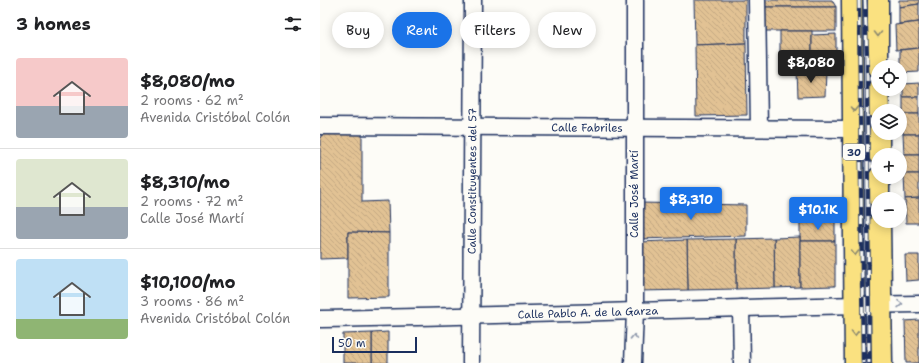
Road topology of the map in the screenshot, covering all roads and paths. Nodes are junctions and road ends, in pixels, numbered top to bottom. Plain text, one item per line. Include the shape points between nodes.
1 (473, 0) edge
2 (634, 0) edge
3 (757, 0) edge
4 (852, 0) edge
5 (878, 0) edge
6 (878, 60) edge
7 (320, 126) edge
8 (472, 127) junction
9 (634, 127) junction
10 (759, 128) junction
11 (854, 129) junction
12 (880, 228) edge
13 (855, 304) junction
14 (880, 304) junction
15 (919, 304) edge
16 (741, 308) junction
17 (635, 311) junction
18 (471, 317) junction
19 (320, 319) edge
20 (471, 363) edge
21 (634, 363) edge
22 (742, 363) edge
23 (855, 363) edge
24 (882, 363) edge

1 - 8 street, Calle Constituyentes del 57
2 - 9 street, Calle José Martí
3 - 10 street
4 -> 11 main road, 30
5 -> 6 main road
7 - 8 street, Calle Fabriles
8 - 9 street, Calle Fabriles
8 - 18 street, Calle Constituyentes del 57
9 - 10 street, Calle Fabriles
9 - 17 street, Calle José Martí
10 - 11 street, Calle Fabriles
11 -> 13 main road, 30
12 - 14 main road
13 - 14 street
13 - 16 street, Calle Pablo A. de la Garza
13 -> 23 main road, 30
14 -> 15 street
14 - 24 main road
16 - 17 street, Calle Pablo A. de la Garza
16 - 22 street
17 - 18 street, Calle Pablo A. de la Garza
21 -> 17 street, Calle José Martí
18 - 19 street, Calle Pablo A. de la Garza
18 - 20 street, Calle Constituyentes del 57

